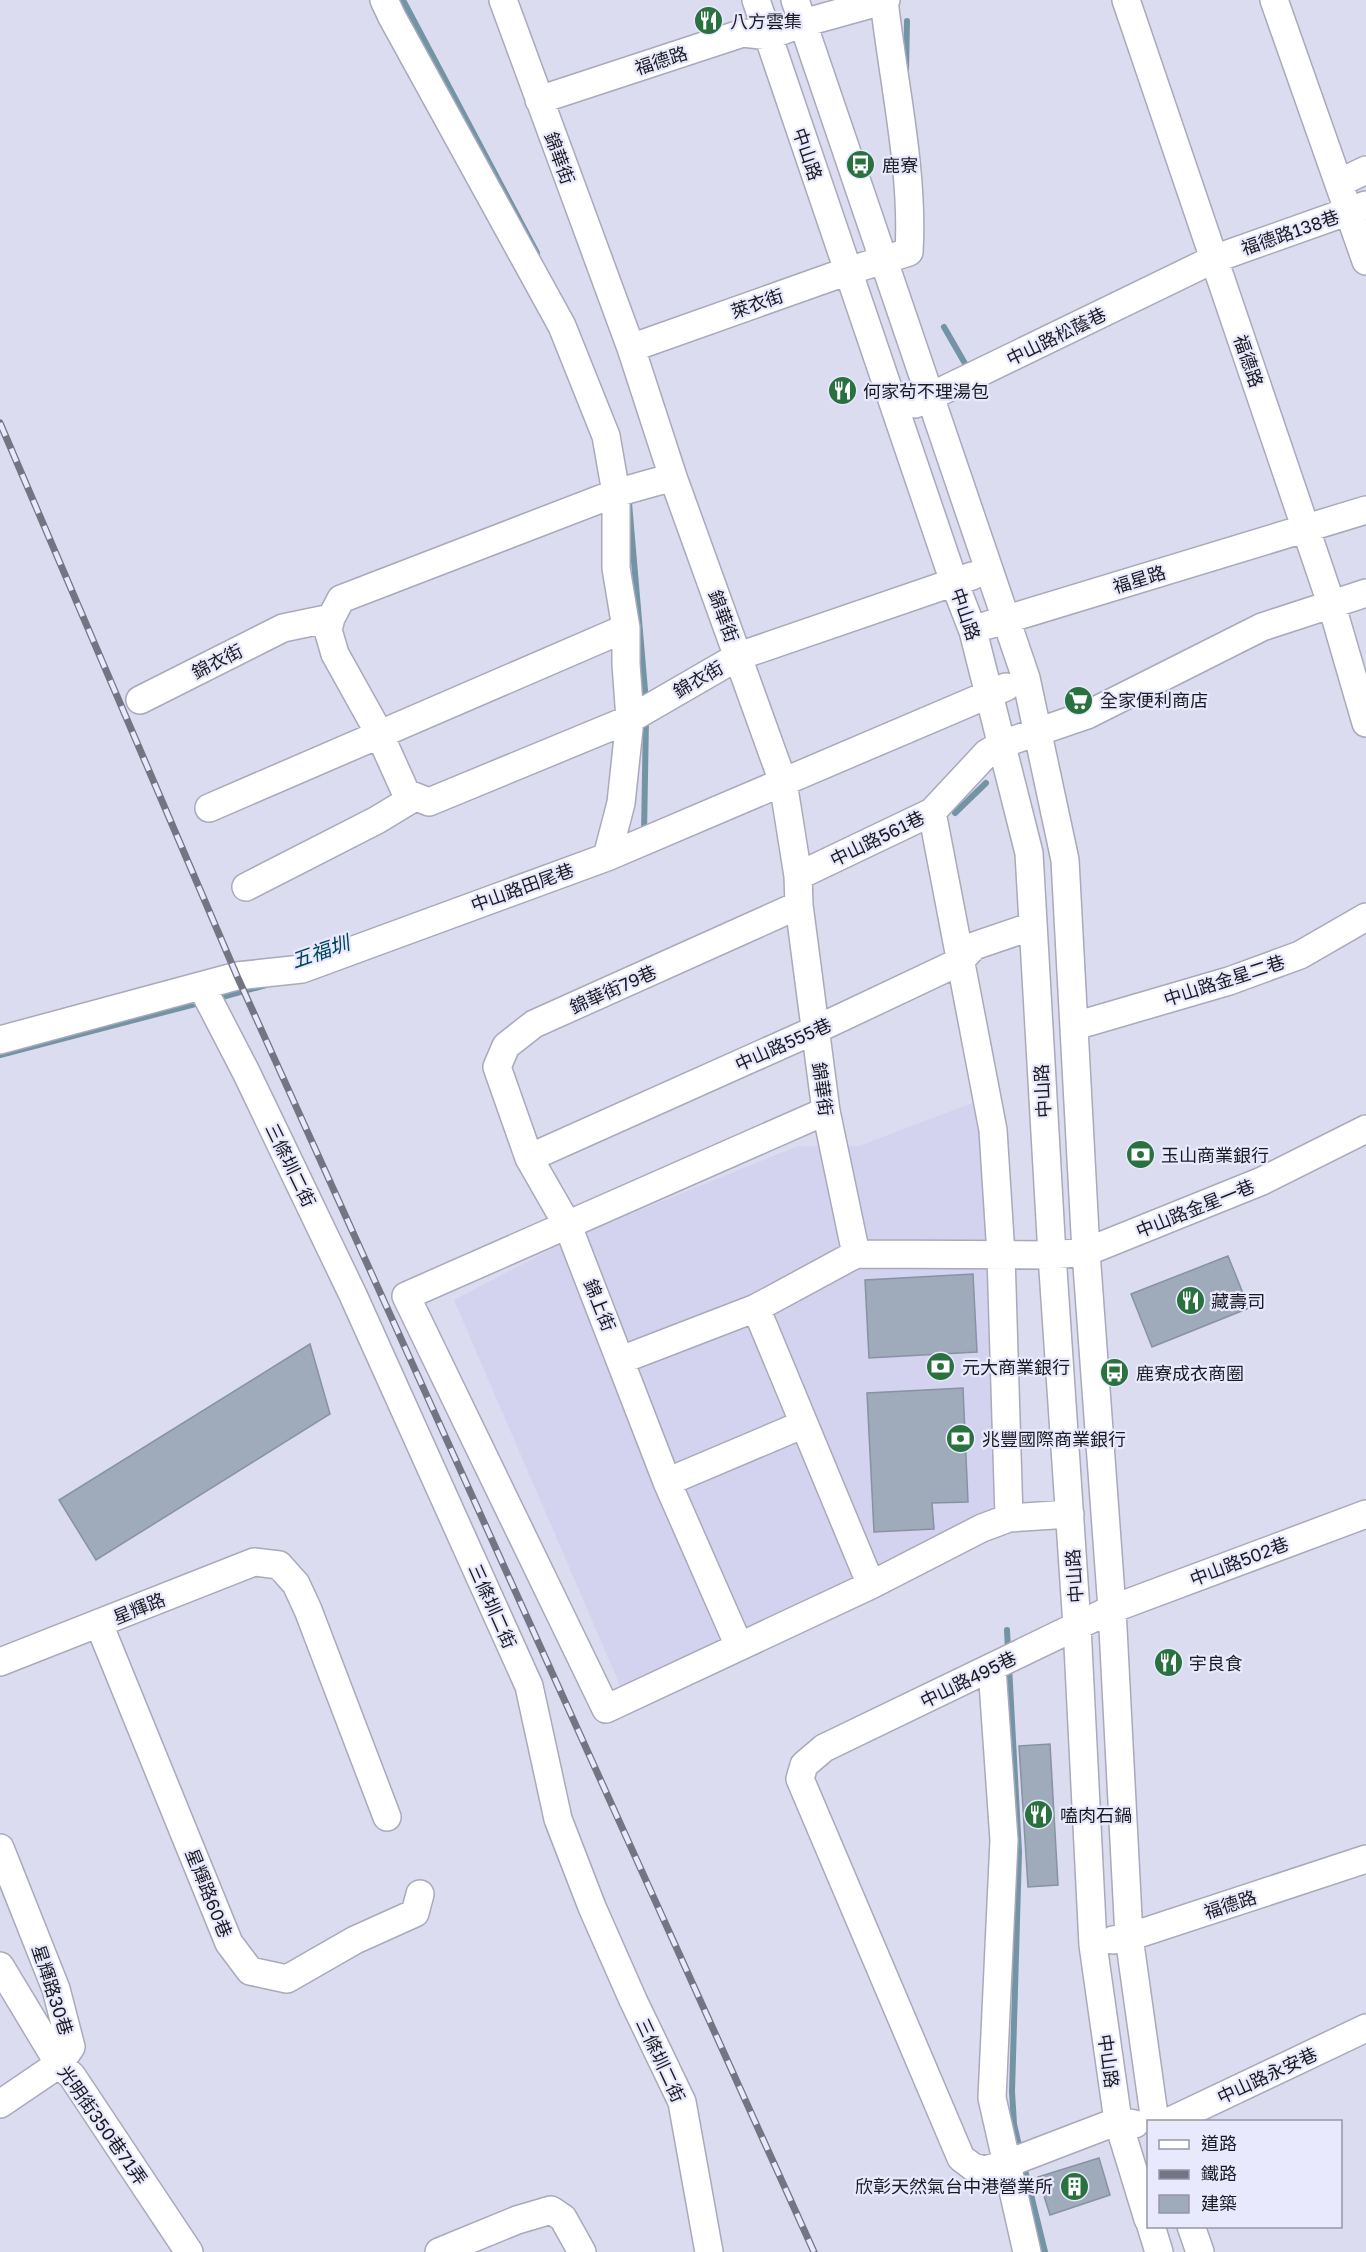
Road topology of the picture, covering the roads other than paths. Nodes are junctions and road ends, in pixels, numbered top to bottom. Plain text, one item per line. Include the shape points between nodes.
1 (384, 0) edge
2 (503, 0) edge
3 (756, 0) edge
4 (885, 0) edge
5 (1126, 0) edge
6 (1274, 0) edge
7 (799, 12) edge
8 (768, 36) junction
9 (539, 100) junction
10 (1366, 170) edge
11 (1339, 183) junction
12 (1358, 208) edge
13 (1214, 259) junction
14 (884, 260) junction
15 (1366, 261) edge
16 (848, 271) junction
17 (631, 348) junction
18 (931, 397) junction
19 (897, 413) junction
20 (673, 477) junction
21 (616, 493) junction
22 (1366, 510) edge
23 (1305, 529) junction
24 (990, 570) junction
25 (954, 582) junction
26 (1366, 593) edge
27 (1332, 606) junction
28 (331, 618) junction
29 (1006, 619) junction
30 (626, 628) junction
31 (973, 631) junction
32 (739, 656) junction
33 (1026, 678) junction
34 (990, 694) junction
35 (140, 700) dead end
36 (630, 719) junction
37 (1366, 723) edge
38 (1039, 730) junction
39 (379, 733) junction
40 (1002, 744) junction
41 (783, 782) junction
42 (415, 797) junction
43 (209, 808) dead end
44 (932, 812) junction
45 (607, 857) junction
46 (798, 876) junction
47 (246, 887) dead end
48 (799, 905) junction
49 (1366, 917) edge
50 (1033, 926) junction
51 (959, 962) junction
52 (206, 996) junction
53 (1076, 1026) junction
54 (815, 1030) junction
55 (0, 1040) edge
56 (826, 1111) junction
57 (1366, 1129) edge
58 (529, 1158) junction
59 (568, 1226) junction
60 (1086, 1252) junction
61 (856, 1254) junction
62 (1001, 1255) junction
63 (1052, 1255) junction
64 (756, 1308) junction
65 (621, 1360) junction
66 (804, 1424) junction
67 (667, 1482) junction
68 (1070, 1514) junction
69 (1366, 1514) edge
70 (1009, 1518) junction
71 (871, 1585) junction
72 (1112, 1609) junction
73 (99, 1624) junction
74 (1077, 1626) junction
75 (739, 1646) junction
76 (0, 1662) edge
77 (992, 1668) junction
78 (387, 1817) dead end
79 (0, 1848) edge
80 (1366, 1858) edge
81 (420, 1894) dead end
82 (1129, 1937) junction
83 (1093, 1945) junction
84 (0, 1966) edge
85 (1366, 2028) edge
86 (59, 2064) junction
87 (0, 2104) edge
88 (1155, 2120) edge
89 (1170, 2120) edge
90 (1118, 2121) junction
91 (1147, 2126) edge
92 (1006, 2164) junction
93 (1147, 2212) edge
94 (1152, 2228) edge
95 (1192, 2228) edge
96 (189, 2252) edge
97 (439, 2252) edge
98 (582, 2252) edge
99 (709, 2252) edge
100 (1027, 2252) edge
101 (1159, 2252) edge
102 (1200, 2252) edge

1 - 21 street via 562,326 606,436
2 - 9 street, 錦華街
3 - 8 street, 中山路
4 - 7 street, 福德路
4 - 14 street, 萊衣街 via 911,225 909,252
5 - 13 street, 福德路
6 - 11 street
7 - 8 street, 福德路
7 - 14 street, 中山路
8 - 9 street, 福德路 via 743,33
8 - 16 street, 中山路
9 - 17 street, 錦華街
10 - 11 street
11 - 12 street
12 - 13 street, 福德路138巷
12 - 15 street
13 - 18 street, 中山路松蔭巷
13 - 23 street, 福德路
14 - 16 street, 萊衣街
14 - 18 street, 中山路
16 - 17 street, 萊衣街
16 - 19 street, 中山路
17 - 20 street, 錦華街
18 - 19 street, 中山路松蔭巷
18 - 24 street, 中山路
19 - 25 street, 中山路
20 - 21 street
20 - 32 street, 錦華街
21 - 28 street via 341,599
21 - 30 street via 616,568
22 - 23 street, 福星路
23 - 27 street, 福德路
23 - 29 street, 福星路
24 - 25 street, 錦衣街
24 - 29 street, 中山路
25 - 31 street, 中山路
25 - 32 street, 錦衣街
26 - 27 street
27 - 37 street, 福德路
27 - 38 street via 1262,627 1088,716
28 - 35 street, 錦衣街 via 283,628
28 - 39 street via 328,630 335,654
29 - 31 street, 福星路
29 - 33 street, 中山路
30 - 36 street
30 - 39 street
31 - 34 street, 中山路
32 - 36 street, 錦衣街
32 - 41 street, 錦華街
33 - 34 street, 中山路田尾巷
33 - 38 street, 中山路
34 - 40 street, 中山路
34 - 41 street, 中山路田尾巷
36 - 42 street, 錦衣街 via 429,802
36 - 45 street via 621,803
38 - 40 street
38 - 53 street, 中山路 via 1065,860
39 - 42 street via 406,793
39 - 43 street
40 - 44 street, 中山路561巷 via 987,753
40 - 50 street, 中山路 via 1029,853
41 - 45 street, 中山路田尾巷
41 - 46 street, 錦華街
42 - 47 street, 錦衣街
44 - 46 street, 中山路561巷
44 - 51 street
45 - 52 street, 中山路田尾巷 via 302,969 237,976
46 - 48 street, 錦華街
48 - 54 street, 錦華街
48 - 58 street, 錦華街79巷 via 534,1024 506,1046 497,1067
49 - 53 street, 中山路金星二巷 via 1290,959
50 - 51 street, 中山路555巷 via 974,946
50 - 63 street, 中山路
51 - 54 street, 中山路555巷
51 - 62 street via 993,1130
52 - 55 street, 中山路田尾巷
52 - 99 street, 三條圳二街 via 353,1295 529,1686 558,1819 592,1907 682,2102
53 - 60 street, 中山路
54 - 56 street, 錦華街
54 - 58 street, 中山路555巷
56 - 59 street
56 - 61 street, 錦華街
57 - 60 street, 中山路金星一巷 via 1262,1181
58 - 59 street, 錦上街
59 - 65 street, 錦上街
59 - 75 street via 406,1296 606,1709
60 - 63 street
60 - 72 street, 中山路
61 - 62 street
61 - 64 street
62 - 63 street
62 - 70 street
63 - 68 street, 中山路
64 - 65 street
64 - 66 street
65 - 67 street, 錦上街
66 - 67 street
66 - 71 street
67 - 75 street, 錦上街
68 - 70 street
68 - 74 street, 中山路
69 - 72 street, 中山路502巷
70 - 71 street
71 - 75 street
72 - 74 street, 中山路495巷
72 - 82 street, 中山路
73 - 76 street, 星輝路
73 - 78 street, 星輝路 via 254,1562 279,1565 296,1584 308,1610
73 - 81 street, 星輝路60巷 via 230,1943 250,1971 287,1979 355,1940 415,1913
74 - 77 street, 中山路495巷
74 - 83 street, 中山路
77 - 92 street via 1004,1840 992,2098
77 - 92 street, 中山路495巷 via 824,1748 804,1765 800,1779 961,2158 985,2170
79 - 86 street, 星輝路30巷 via 56,1989 71,2047
80 - 82 street, 福德路
82 - 83 street, 福德路
82 - 88 street, 中山路
83 - 90 street, 中山路
84 - 86 street, 光明街350巷71弄
85 - 89 street, 中山路永安巷
86 - 87 street, 星輝路30巷
86 - 96 street, 光明街350巷71弄 via 72,2076
90 - 91 street
90 - 92 street, 中山路495巷
90 - 93 street, 中山路
92 - 100 street
94 - 101 street
95 - 102 street
97 - 98 street via 551,2210 563,2218

